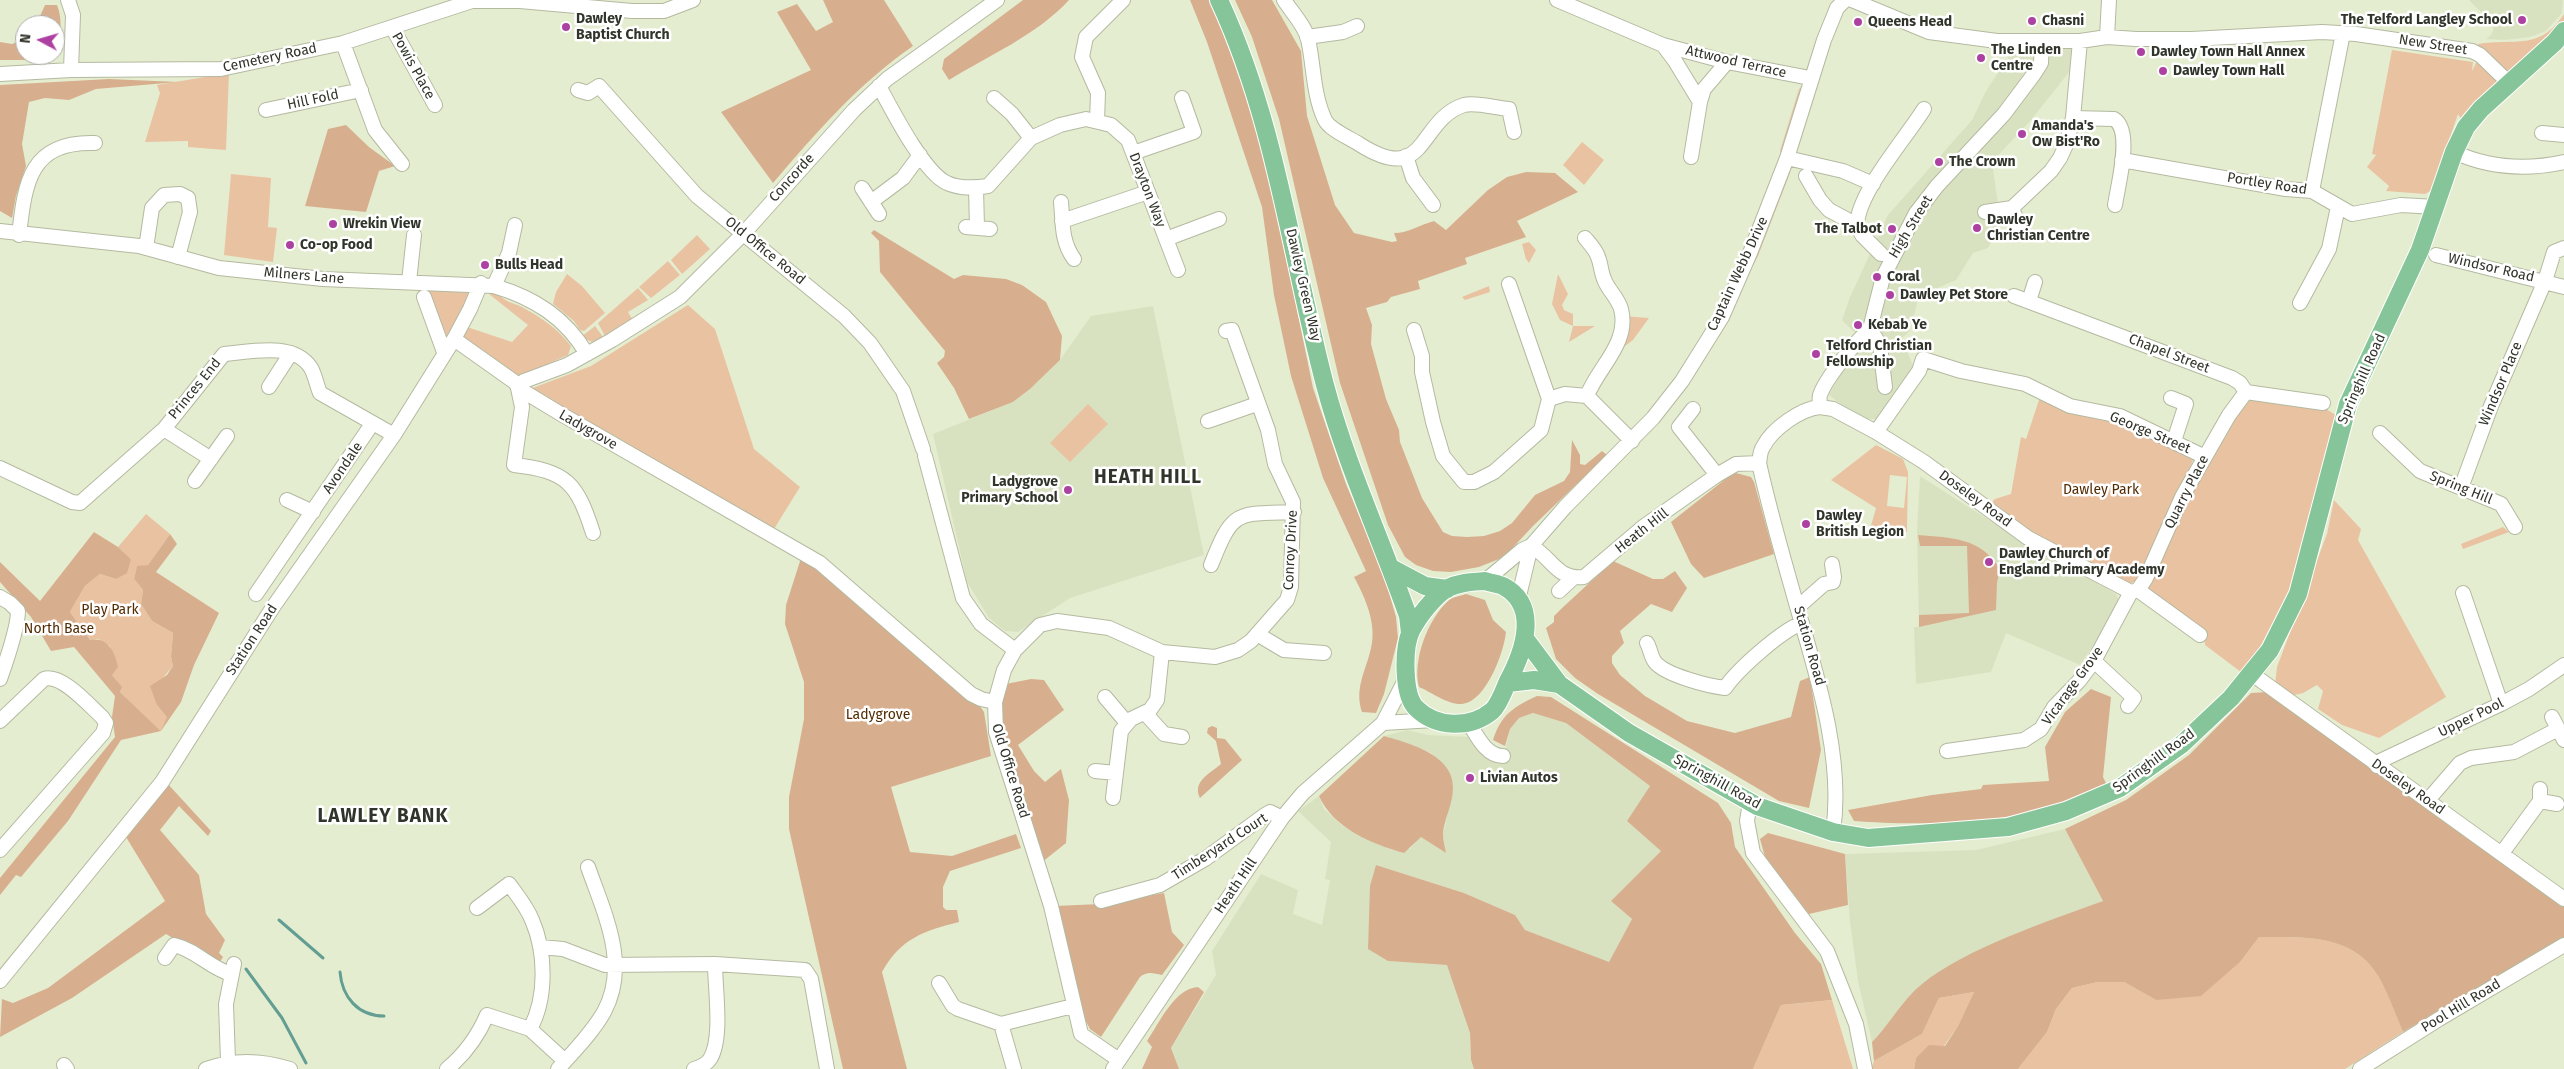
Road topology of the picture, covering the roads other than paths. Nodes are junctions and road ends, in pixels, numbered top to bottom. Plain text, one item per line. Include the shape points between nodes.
1 (68, 0) edge
2 (472, 0) edge
3 (693, 0) edge
4 (997, 0) edge
5 (1123, 0) edge
6 (1219, 0) edge
7 (1284, 0) edge
8 (1557, 0) edge
9 (2109, 0) edge
10 (1844, 2) edge
11 (1357, 26) dead end
12 (392, 27) junction
13 (2342, 33) junction
14 (1308, 37) junction
15 (2107, 37) junction
16 (2561, 40) edge
17 (2042, 41) junction
18 (2080, 41) junction
19 (343, 42) junction
20 (1663, 44) junction
21 (1727, 62) junction
22 (71, 70) junction
23 (0, 74) edge
24 (1810, 78) junction
25 (2508, 82) junction
26 (879, 86) junction
27 (361, 90) junction
28 (578, 90) dead end
29 (994, 98) dead end
30 (1182, 98) dead end
31 (1700, 102) junction
32 (435, 105) dead end
33 (1924, 109) dead end
34 (266, 110) dead end
35 (2072, 118) junction
36 (1097, 122) junction
37 (1514, 132) dead end
38 (2542, 133) dead end
39 (2564, 135) edge
40 (1031, 138) junction
41 (95, 143) dead end
42 (2454, 152) junction
43 (1133, 153) junction
44 (920, 155) junction
45 (1406, 156) junction
46 (1692, 157) dead end
47 (1786, 158) junction
48 (2122, 160) junction
49 (2564, 162) edge
50 (402, 164) dead end
51 (1806, 176) dead end
52 (1872, 184) junction
53 (862, 188) dead end
54 (976, 188) junction
55 (2312, 191) junction
56 (1148, 192) junction
57 (1062, 202) dead end
58 (1433, 205) dead end
59 (2115, 205) dead end
60 (2436, 207) junction
61 (2012, 208) junction
62 (2338, 208) junction
63 (1985, 212) dead end
64 (1219, 219) dead end
65 (1062, 221) junction
66 (515, 225) dead end
67 (1856, 225) junction
68 (2019, 226) dead end
69 (978, 228) dead end
70 (0, 231) edge
71 (744, 232) junction
72 (19, 235) junction
73 (414, 235) dead end
74 (1585, 238) dead end
75 (1166, 239) junction
76 (146, 248) junction
77 (2564, 248) edge
78 (2428, 253) junction
79 (1881, 254) dead end
80 (178, 257) junction
81 (1074, 259) dead end
82 (1178, 270) dead end
83 (2545, 281) junction
84 (409, 282) junction
85 (2035, 282) dead end
86 (487, 284) junction
87 (1509, 284) dead end
88 (2564, 287) edge
89 (2014, 296) dead end
90 (424, 297) dead end
91 (2029, 301) junction
92 (2300, 303) dead end
93 (1870, 329) junction
94 (1414, 330) dead end
95 (1226, 332) dead end
96 (454, 339) junction
97 (444, 352) junction
98 (292, 353) junction
99 (587, 354) junction
100 (269, 387) dead end
101 (1885, 387) dead end
102 (518, 388) junction
103 (2246, 392) junction
104 (1587, 396) junction
105 (2170, 398) dead end
106 (1550, 399) junction
107 (1820, 401) junction
108 (1257, 404) junction
109 (2323, 404) dead end
110 (1693, 409) dead end
111 (1208, 421) dead end
112 (372, 424) junction
113 (164, 429) junction
114 (1876, 432) junction
115 (2380, 433) dead end
116 (394, 435) junction
117 (227, 436) dead end
118 (1632, 441) junction
119 (2174, 441) junction
120 (2205, 457) junction
121 (211, 459) junction
122 (1759, 463) junction
123 (0, 468) edge
124 (1717, 475) junction
125 (195, 481) dead end
126 (2461, 488) junction
127 (287, 500) dead end
128 (313, 512) junction
129 (1294, 512) junction
130 (2515, 527) dead end
131 (593, 533) dead end
132 (1531, 546) junction
133 (1832, 564) dead end
134 (1210, 565) dead end
135 (1391, 568) junction
136 (1568, 576) junction
137 (1485, 581) junction
138 (1447, 589) junction
139 (1559, 591) dead end
140 (2135, 591) junction
141 (2463, 593) dead end
142 (256, 594) dead end
143 (0, 597) edge
144 (1518, 600) junction
145 (1798, 607) junction
146 (1802, 624) junction
147 (1410, 632) junction
148 (1257, 634) junction
149 (2200, 635) dead end
150 (1526, 640) junction
151 (1647, 643) dead end
152 (1015, 650) junction
153 (1162, 652) junction
154 (1324, 653) dead end
155 (2094, 661) junction
156 (2564, 666) edge
157 (2252, 674) junction
158 (0, 679) edge
159 (1405, 680) junction
160 (1508, 683) junction
161 (1559, 684) junction
162 (1105, 697) dead end
163 (995, 702) junction
164 (2501, 704) junction
165 (2128, 706) dead end
166 (1146, 713) junction
167 (1434, 720) junction
168 (0, 721) edge
169 (1127, 722) junction
170 (1383, 723) junction
171 (1469, 723) junction
172 (2558, 729) edge
173 (1182, 738) dead end
174 (1954, 745) dead end
175 (1503, 756) dead end
176 (2377, 766) junction
177 (1095, 771) dead end
178 (1116, 773) junction
179 (1113, 798) dead end
180 (2428, 800) junction
181 (2557, 804) dead end
182 (1756, 805) junction
183 (1282, 818) junction
184 (1833, 832) junction
185 (0, 850) edge
186 (2502, 853) junction
187 (588, 867) dead end
188 (2564, 899) edge
189 (1101, 901) dead end
190 (476, 908) dead end
191 (2564, 945) edge
192 (540, 948) junction
193 (166, 958) dead end
194 (714, 964) junction
195 (616, 965) junction
196 (0, 982) edge
197 (938, 983) dead end
198 (1073, 1006) junction
199 (1001, 1024) junction
200 (530, 1029) junction
201 (228, 1061) junction
202 (1116, 1064) edge
203 (560, 1067) edge
204 (206, 1069) edge
205 (290, 1069) edge
206 (447, 1069) edge
207 (694, 1069) edge
208 (827, 1069) edge
209 (1014, 1069) edge
210 (1865, 1069) edge
211 (2360, 1069) edge

1 - 22 street via 74,36
2 - 3 street, Cemetery Road via 632,11 664,11
2 - 12 street, Cemetery Road
4 - 26 street, Concorde
5 - 36 street via 1086,37 1082,57 1098,93
6 - 135 main road, Dawley Green Way via 1265,124 1326,386 1360,492
7 - 14 street
8 - 20 street, Attwood Terrace
9 - 15 street
10 - 17 street, New Street via 1936,34 1996,41
10 - 24 street, Captain Webb Drive
11 - 14 street via 1344,32
12 - 19 street, Cemetery Road
12 - 32 street, Powis Place
13 - 15 street, New Street via 2192,39
13 - 25 street, New Street via 2472,50
13 - 55 street
14 - 45 street via 1317,100 1326,123 1373,153 1394,159
15 - 18 street, New Street
16 - 25 main road, Springhill Road
17 - 18 street, New Street
17 - 93 street, High Street via 2041,63 2034,74 2004,114 1916,213 1883,277
18 - 35 street
19 - 22 street, Cemetery Road via 221,69
19 - 27 street
20 - 21 street, Attwood Terrace
20 - 31 street, Attwood Terrace
21 - 24 street, Attwood Terrace
21 - 31 street via 1704,89
22 - 23 street, Cemetery Road
24 - 47 street, Captain Webb Drive
25 - 42 main road, Springhill Road via 2466,127
26 - 44 street
26 - 71 street, Concorde
27 - 34 street, Hill Fold
27 - 50 street via 375,130
28 - 71 street, Old Office Road via 588,94 599,86 698,196
29 - 40 street
30 - 43 street via 1194,132
31 - 46 street
33 - 52 street
35 - 48 street via 2120,122 2123,128
35 - 61 street via 2060,158
36 - 40 street, Drayton Way via 1086,118
36 - 43 street, Drayton Way via 1117,130 1128,140
37 - 45 street via 1509,109 1466,105 1441,120 1422,146
38 - 39 street
40 - 54 street, Drayton Way via 988,186
41 - 72 street via 78,143 56,150 32,170 23,196
42 - 49 street via 2493,164 2517,167
42 - 60 main road, Springhill Road
43 - 56 street, Drayton Way
44 - 53 street via 875,208
44 - 54 street via 946,183
45 - 58 street via 1414,178
47 - 52 street via 1843,171
47 - 118 street, Captain Webb Drive via 1722,317 1682,381
48 - 55 street, Portley Road
48 - 59 street
51 - 67 street via 1829,210
52 - 67 street via 1858,212
54 - 69 street
55 - 62 street, Portley Road
56 - 65 street
56 - 75 street, Drayton Way
57 - 65 street
60 - 62 street, Portley Road via 2401,205 2352,214
60 - 78 main road, Springhill Road
61 - 63 street
61 - 68 street
62 - 92 street via 2329,249
64 - 75 street
65 - 81 street via 1066,248
66 - 86 street, Station Road via 508,253
67 - 79 street
70 - 72 street, Milners Lane
71 - 99 street, Concorde via 680,298
71 - 152 street, Old Office Road via 844,316 870,343 903,392 924,453 963,598 981,624
72 - 76 street, Milners Lane
73 - 84 street
74 - 104 street via 1597,253 1603,278 1619,303 1622,316 1615,351 1597,374
75 - 82 street, Drayton Way
76 - 80 street, Milners Lane
76 - 80 street via 152,208 164,195 180,194 188,198 190,212
77 - 83 street, Windsor Road via 2554,252
78 - 83 street, Windsor Road
78 - 157 main road, Springhill Road via 2348,404 2298,594 2270,650
80 - 84 street, Milners Lane via 219,268 323,280
83 - 88 street, Windsor Road
83 - 126 street, Windsor Place via 2491,406
84 - 86 street, Milners Lane
85 - 91 street
86 - 96 street, Station Road
86 - 99 street, Milners Lane via 520,294 555,316
87 - 106 street
89 - 91 street, Chapel Street
90 - 97 street
91 - 103 street, Chapel Street via 2232,378
93 - 101 street via 1880,345
93 - 107 street via 1855,342
94 - 106 street via 1422,356 1432,422 1443,456 1464,482 1474,482 1494,472 1541,430
95 - 108 street, Conroy Drive via 1232,330
96 - 97 street, Station Road
96 - 102 street, Ladygrove via 516,383
97 - 116 street, Station Road
98 - 100 street
98 - 112 street via 311,368 320,394
98 - 113 street, Princes End via 224,354
99 - 102 street, Concorde via 524,381
102 - 131 street via 522,407 514,465 545,469 565,480 580,497
102 - 163 street, Ladygrove via 820,563 971,694
103 - 109 street
103 - 120 street, Quarry Place
104 - 106 street via 1565,394
104 - 118 street
105 - 119 street via 2186,404
107 - 114 street, Doseley Road
107 - 122 street via 1786,422 1762,447
108 - 111 street
108 - 129 street, Conroy Drive
110 - 124 street via 1679,427
112 - 116 street
112 - 128 street, Avondale
113 - 121 street
113 - 123 street, Princes End via 80,503
114 - 119 street, George Street via 1919,371 1923,359 1961,371 2025,384 2070,406 2120,416
114 - 140 street, Doseley Road via 1924,462 2028,538
115 - 126 street, Spring Hill via 2420,471
116 - 196 street, Station Road via 273,607 162,782
117 - 121 street
118 - 132 street, Captain Webb Drive via 1564,507
119 - 120 street, George Street
120 - 140 street, Quarry Place via 2182,497 2146,578
121 - 125 street
122 - 124 street, Heath Hill via 1736,464
122 - 145 street, Station Road
124 - 136 street, Heath Hill via 1644,527 1584,577
126 - 130 street, Spring Hill via 2502,504
127 - 128 street
128 - 142 street, Avondale
129 - 134 street via 1252,513 1238,517 1226,528
129 - 148 street, Conroy Drive via 1290,594
132 - 136 street
132 - 137 street, Captain Webb Drive
132 - 144 street, Captain Webb Drive
133 - 145 street via 1833,582 1824,584
135 - 138 main road via 1426,586
135 - 147 main road, Dawley Green Way via 1408,616
136 - 139 street, Heath Hill
137 - 138 main road via 1465,582
137 - 144 main road via 1504,587
138 - 147 main road via 1426,609
140 - 149 street, Doseley Road
140 - 155 street, Vicarage Grove
141 - 164 street
143 - 158 street via 18,611 18,623
144 - 150 main road via 1525,612
145 - 146 street, Station Road
146 - 151 street via 1755,657 1734,675 1725,688 1684,678 1655,662
146 - 184 street, Station Road via 1820,682 1831,748
147 - 159 main road
148 - 153 street, Conroy Drive via 1245,646 1223,655 1207,657
148 - 154 street via 1284,650
150 - 160 main road
150 - 161 main road, Springhill Road
152 - 153 street, Conroy Drive via 1040,625 1057,621 1117,630
152 - 163 street, Old Office Road via 1004,670
153 - 166 street via 1157,700
155 - 165 street via 2134,698
155 - 174 street, Vicarage Grove via 2032,736 2024,740
156 - 164 street, Upper Pool
157 - 176 street, Doseley Road
157 - 184 main road, Springhill Road via 2181,745 2120,788 2066,812 2008,827 1934,834 1868,838
159 - 167 main road via 1410,702 1424,716
159 - 170 street, Heath Hill
160 - 161 main road, Springhill Road via 1534,680
160 - 171 main road via 1493,710
161 - 182 main road, Springhill Road via 1629,733
162 - 169 street
163 - 198 street, Old Office Road via 996,732 1052,906
164 - 176 street, Upper Pool via 2380,761
166 - 169 street
166 - 173 street via 1164,734
167 - 170 street
167 - 171 main road via 1446,724
168 - 185 street via 44,678 49,677 59,679 106,723 103,734
169 - 178 street via 1119,738
170 - 183 street, Heath Hill via 1303,793
171 - 175 street via 1484,747 1497,756
172 - 180 street via 2514,752 2471,758 2460,763
176 - 180 street, Doseley Road
177 - 178 street
178 - 179 street
180 - 186 street, Doseley Road
181 - 186 street via 2540,795
182 - 184 main road, Springhill Road
182 - 210 street via 1750,833 1755,859 1827,951 1856,1024
183 - 189 street, Timberyard Court via 1270,812 1264,815 1205,859 1160,886
183 - 202 street, Heath Hill
186 - 188 street, Doseley Road
187 - 195 street via 610,930
190 - 192 street via 509,884 531,917
191 - 211 street, Pool Hill Road
192 - 195 street via 563,949 605,965
192 - 200 street via 542,992
193 - 201 street via 174,945 186,948 218,970 233,969 226,1004
194 - 195 street
194 - 207 street via 716,1028 713,1052 709,1060
194 - 208 street via 792,968 808,973
195 - 203 street via 610,998 603,1013
197 - 199 street via 953,1006
198 - 199 street
198 - 202 street, Old Office Road via 1081,1034
199 - 209 street
200 - 203 street
200 - 206 street via 487,1014 477,1036 461,1058
201 - 204 street
201 - 205 street via 267,1063

